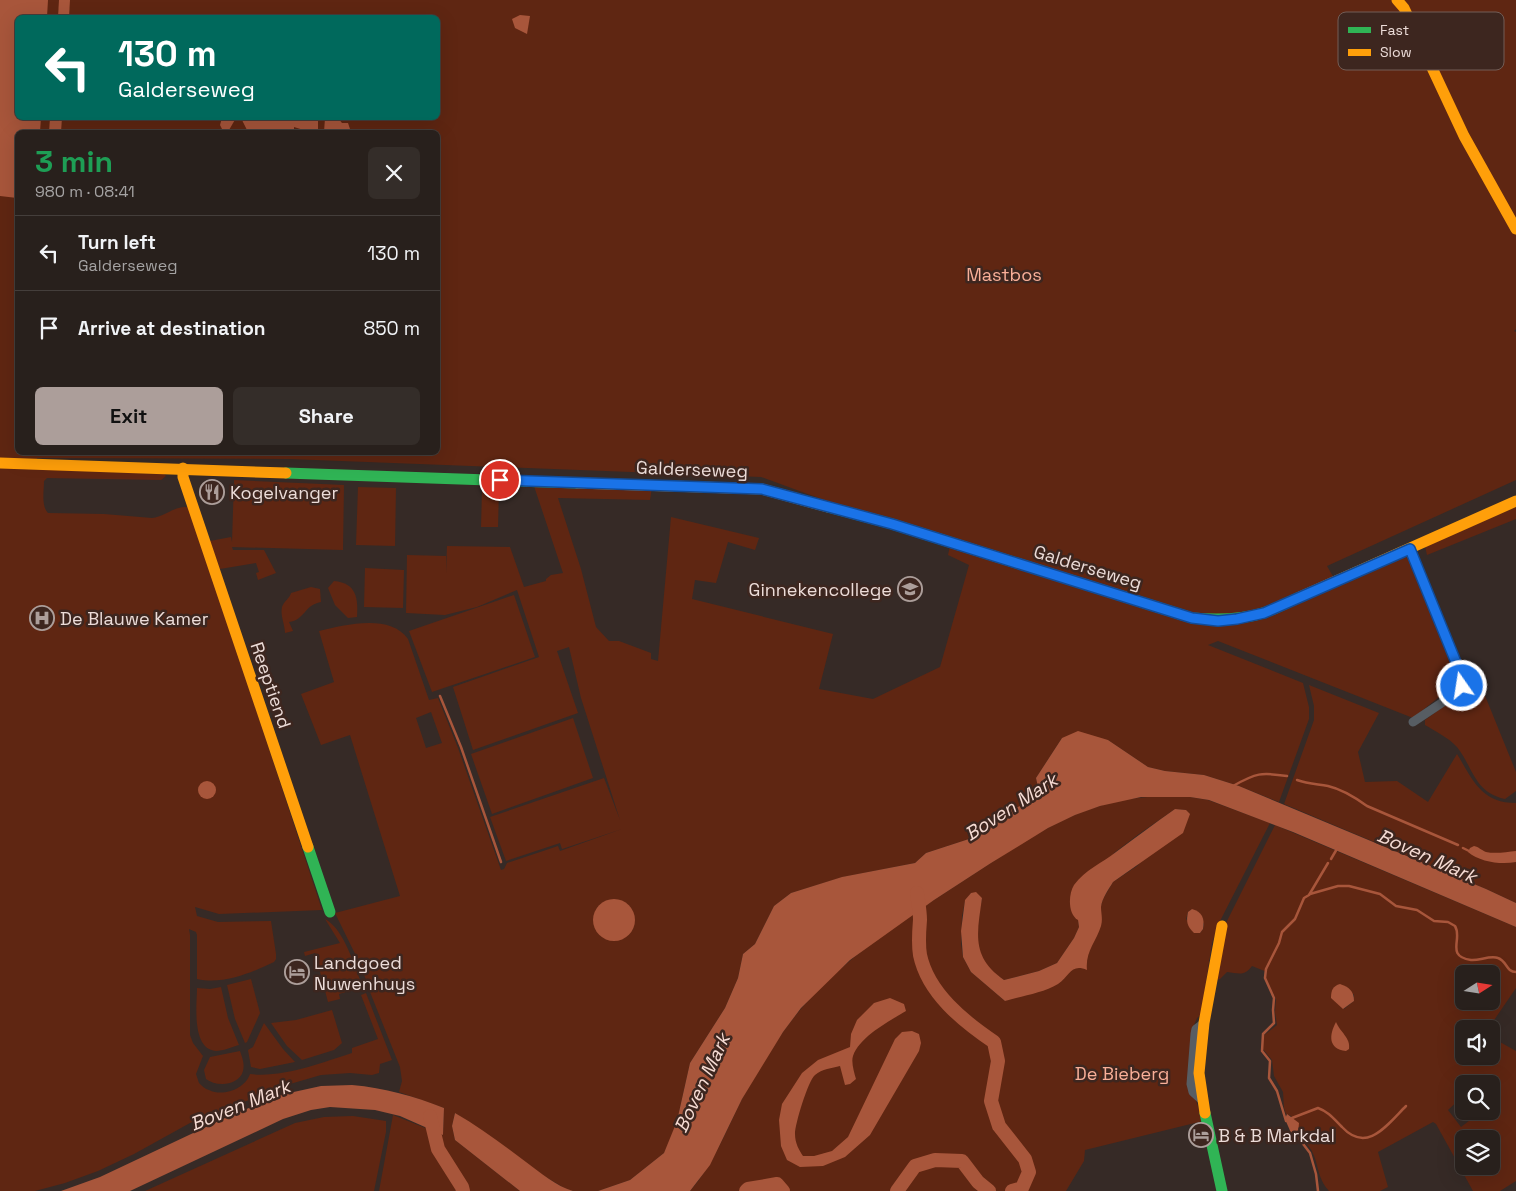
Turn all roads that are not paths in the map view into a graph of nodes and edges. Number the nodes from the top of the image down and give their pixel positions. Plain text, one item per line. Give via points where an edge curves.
1 (1397, 0) edge
2 (1406, 12) edge
3 (1433, 70) edge
4 (1516, 229) edge
5 (0, 463) edge
6 (183, 468) junction
7 (1516, 501) edge
8 (1410, 549) junction
9 (1413, 722) dead end
10 (330, 912) dead end
11 (1222, 926) dead end
12 (1222, 1191) edge

1 - 2 street
3 - 4 street via 1464,136
5 - 6 street, Galderseweg
6 - 8 street, Galderseweg via 762,489 899,526 1192,618 1218,621 1264,613
6 - 10 street, Reeptiend
7 - 8 street, Galderseweg
8 - 9 street via 1462,677 1458,692
11 - 12 street via 1204,1023 1199,1073

